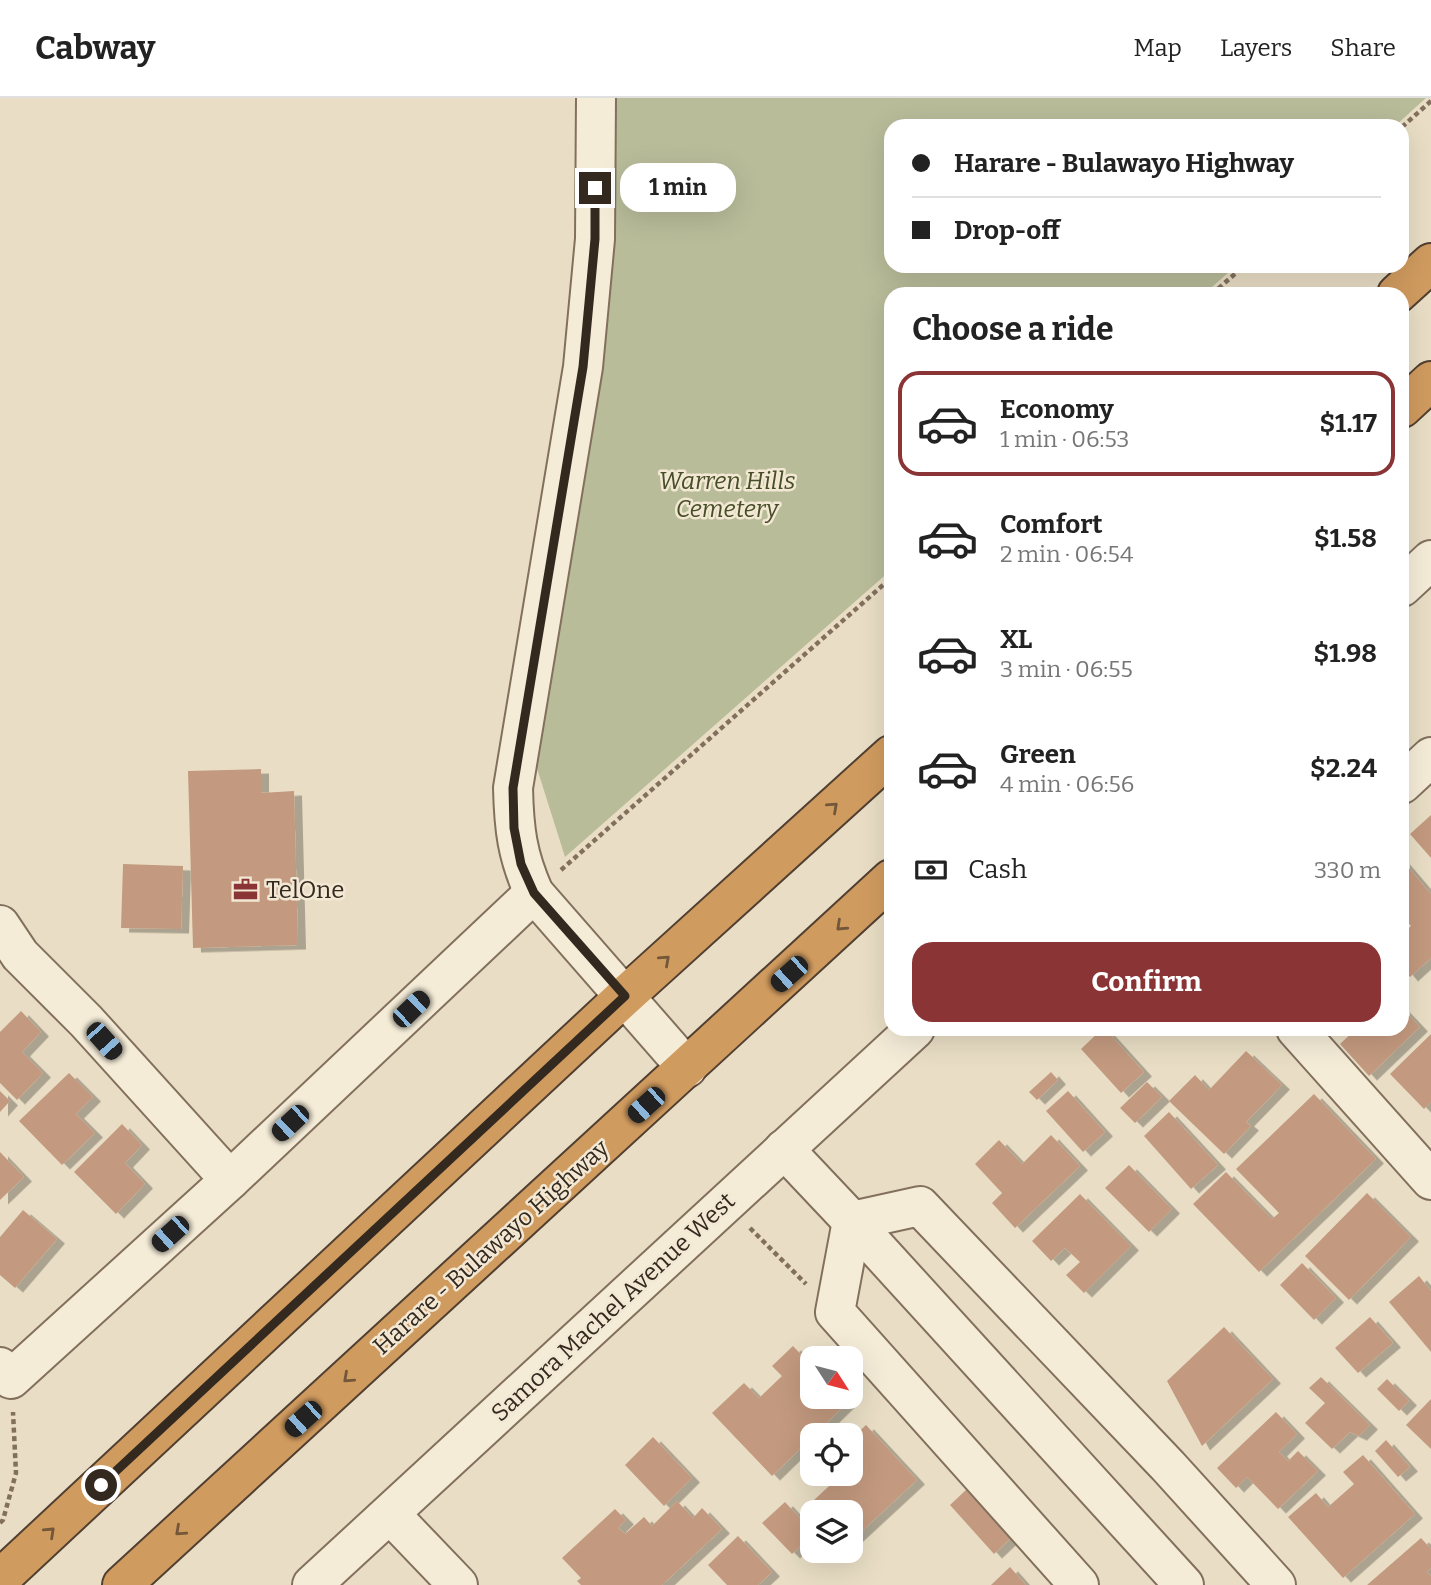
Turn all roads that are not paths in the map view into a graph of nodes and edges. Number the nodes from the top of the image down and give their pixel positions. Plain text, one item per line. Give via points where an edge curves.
1 (596, 98) edge
2 (1431, 263) edge
3 (1405, 287) edge
4 (1431, 381) edge
5 (1409, 401) edge
6 (1431, 560) edge
7 (1409, 580) edge
8 (1431, 757) edge
9 (884, 761) edge
10 (1409, 777) edge
11 (884, 885) edge
12 (534, 893) junction
13 (0, 925) edge
14 (625, 996) junction
15 (907, 1036) edge
16 (1302, 1036) edge
17 (687, 1068) junction
18 (784, 1149) junction
19 (230, 1180) junction
20 (1431, 1180) edge
21 (852, 1220) junction
22 (5, 1373) edge
23 (390, 1514) junction
24 (0, 1579) edge
25 (122, 1585) edge
26 (312, 1585) edge
27 (457, 1585) edge
28 (1079, 1585) edge
29 (1184, 1585) edge
30 (1276, 1585) edge

1 - 12 street via 595,239 583,367 513,788 521,864
2 - 3 highway
4 - 5 highway
6 - 7 street
8 - 10 street
14 -> 9 highway
11 -> 17 highway, Harare - Bulawayo Highway
12 - 14 street
12 - 19 street
13 - 19 street via 20,955
14 - 17 street
24 -> 14 highway
15 - 18 street, Samora Machel Avenue West
16 - 20 street
17 -> 25 highway, Harare - Bulawayo Highway
18 - 21 street
18 - 23 street, Samora Machel Avenue West
19 - 22 street
21 - 28 street via 835,1312
21 - 29 street
21 - 30 street via 920,1206
23 - 26 street, Samora Machel Avenue West
23 - 27 street

